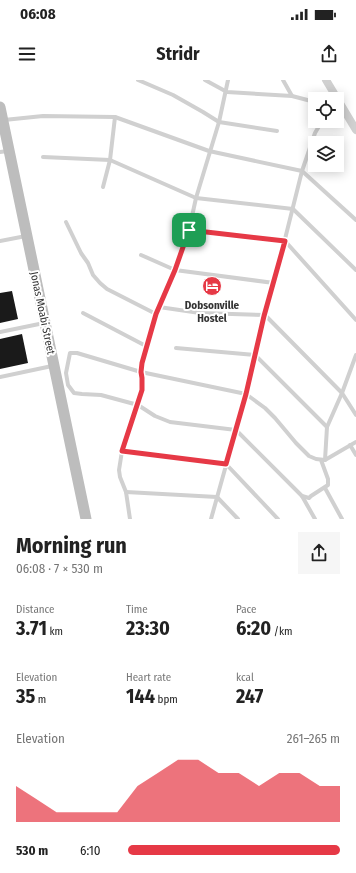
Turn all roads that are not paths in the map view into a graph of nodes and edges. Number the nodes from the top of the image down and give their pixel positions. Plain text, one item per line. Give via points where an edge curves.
1 (138, 80) edge
2 (205, 80) edge
3 (228, 80) edge
4 (283, 80) edge
5 (326, 80) edge
6 (227, 92) junction
7 (332, 92) edge
8 (292, 96) junction
9 (308, 100) edge
10 (0, 107) edge
11 (344, 111) edge
12 (356, 112) edge
13 (344, 114) edge
14 (115, 117) junction
15 (3, 120) junction
16 (219, 122) junction
17 (318, 128) edge
18 (356, 130) edge
19 (277, 131) dead end
20 (4, 151) edge
21 (209, 151) junction
22 (44, 157) dead end
23 (110, 160) junction
24 (302, 171) junction
25 (103, 187) dead end
26 (196, 198) junction
27 (294, 209) junction
28 (356, 220) edge
29 (66, 222) dead end
30 (189, 230) junction
31 (26, 236) junction
32 (0, 241) edge
33 (285, 241) junction
34 (141, 255) dead end
35 (175, 270) junction
36 (356, 270) edge
37 (274, 283) junction
38 (159, 307) junction
39 (83, 313) dead end
40 (156, 314) junction
41 (264, 316) junction
42 (356, 320) edge
43 (45, 322) junction
44 (0, 332) edge
45 (146, 346) junction
46 (176, 348) dead end
47 (255, 354) junction
48 (356, 355) edge
49 (54, 366) junction
50 (141, 372) junction
51 (0, 377) edge
52 (342, 393) junction
53 (246, 394) junction
54 (138, 405) junction
55 (356, 415) edge
56 (327, 427) junction
57 (236, 430) junction
58 (356, 442) edge
59 (350, 445) junction
60 (122, 451) junction
61 (356, 455) edge
62 (323, 460) junction
63 (226, 464) junction
64 (325, 488) junction
65 (126, 492) junction
66 (302, 496) junction
67 (217, 497) junction
68 (86, 519) edge
69 (130, 519) edge
70 (211, 519) edge
71 (238, 519) edge
72 (278, 519) edge
73 (315, 519) edge
74 (342, 519) edge

1 - 16 lane via 173,95
2 - 6 lane
3 - 6 lane
4 - 8 lane
5 - 7 street
6 - 8 lane
6 - 16 lane
8 - 9 lane
10 - 15 street, Jonas Moabi Street
11 - 12 street
13 - 18 street
14 - 15 lane via 44,116
14 - 21 lane
14 - 23 lane
15 - 20 street, Jonas Moabi Street
16 - 19 lane
16 - 21 lane
17 - 24 lane
20 - 31 street, Jonas Moabi Street
21 - 24 lane
21 - 26 lane
22 - 23 lane
23 - 25 lane
23 - 26 lane
24 - 27 lane
24 - 28 lane
26 - 27 lane
26 - 30 lane
27 - 33 lane
27 - 36 lane
29 - 40 lane via 93,275 100,283
30 - 33 lane
30 - 35 lane
31 - 32 lane
31 - 43 street, Jonas Moabi Street
33 - 37 lane
33 - 42 lane
34 - 35 lane
35 - 37 lane
35 - 38 lane
37 - 41 lane
38 - 40 lane
38 - 41 lane via 200,313
39 - 45 lane
40 - 45 lane
41 - 47 lane
41 - 52 lane
43 - 44 lane
43 - 49 street, Jonas Moabi Street
45 - 50 lane
46 - 47 lane
47 - 53 lane
47 - 56 lane
48 - 52 lane
49 - 51 lane
49 - 68 street, Jonas Moabi Street
50 - 53 lane
50 - 54 lane
50 - 54 lane via 74,352 70,354 66,373 68,385 74,392
52 - 55 lane
52 - 56 lane
53 - 57 lane
53 - 62 lane via 265,408 309,456
54 - 57 lane via 170,422
54 - 60 lane
56 - 62 lane
57 - 63 lane
57 - 66 lane
58 - 59 lane
59 - 61 lane
59 - 62 lane
60 - 63 lane
60 - 65 lane via 119,470
62 - 64 lane via 329,482
63 - 67 lane
63 - 72 lane
64 - 66 lane via 309,498
64 - 74 lane
65 - 67 lane
65 - 69 lane
66 - 73 lane
67 - 70 lane
67 - 71 lane

